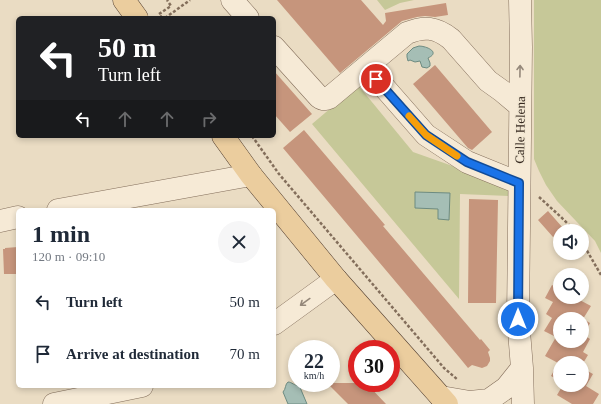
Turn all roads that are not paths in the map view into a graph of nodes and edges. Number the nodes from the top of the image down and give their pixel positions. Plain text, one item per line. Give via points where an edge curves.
1 (124, 0) edge
2 (232, 0) edge
3 (520, 0) edge
4 (136, 16) edge
5 (246, 16) edge
6 (276, 49) edge
7 (376, 79) dead end
8 (520, 116) junction
9 (224, 138) edge
10 (252, 175) junction
11 (519, 183) junction
12 (69, 208) edge
13 (16, 217) edge
14 (0, 220) edge
15 (336, 279) junction
16 (276, 323) edge
17 (522, 368) junction
18 (132, 388) edge
19 (502, 396) edge
20 (444, 400) edge
21 (54, 404) edge
22 (523, 404) edge

1 - 4 main road
2 - 5 street
8 -> 3 street, Calle Helena
6 - 8 street via 319,97 326,100 407,33 426,28 435,30 451,39 488,81 493,95
7 - 11 street via 426,135 467,162
8 - 11 street, Calle Helena
9 - 10 main road
10 - 12 street
10 - 15 main road
11 - 17 street, Calle Helena via 518,319
13 - 14 street
15 -> 16 street
15 - 20 main road
17 - 19 street
17 - 22 street, Calle Helena
18 - 21 street
19 - 20 street via 470,402

